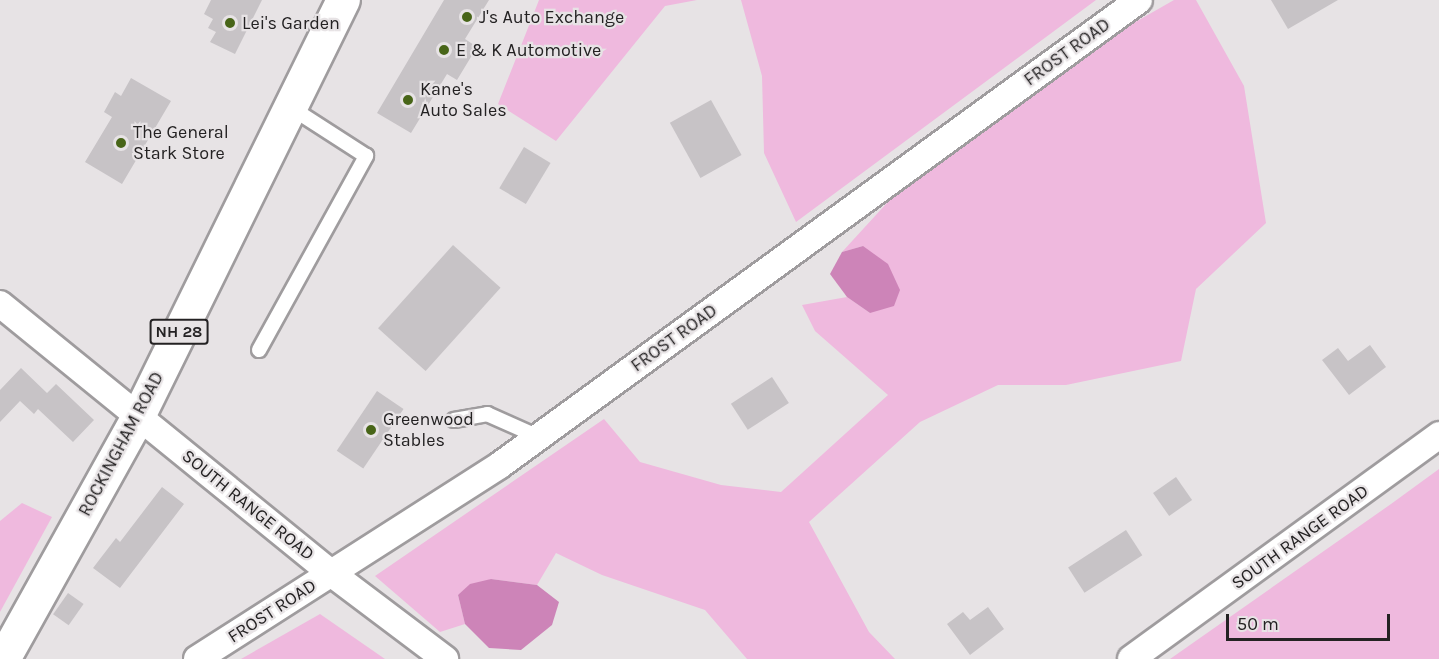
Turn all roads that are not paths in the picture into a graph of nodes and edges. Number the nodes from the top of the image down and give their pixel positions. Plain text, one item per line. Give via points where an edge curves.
1 (343, 0) edge
2 (1139, 0) edge
3 (290, 107) junction
4 (0, 304) edge
5 (259, 350) dead end
6 (138, 416) junction
7 (454, 420) dead end
8 (1439, 435) edge
9 (539, 437) junction
10 (331, 573) junction
11 (3, 659) edge
12 (197, 659) edge
13 (445, 659) edge
14 (1131, 659) edge

1 - 3 main road, ROCKINGHAM ROAD / NH 28
2 - 9 street, FROST ROAD
3 - 5 lane via 366,156
3 - 6 main road, ROCKINGHAM ROAD / NH 28
4 - 6 street, SOUTH RANGE ROAD
6 - 10 street, SOUTH RANGE ROAD
6 - 11 main road, ROCKINGHAM ROAD / NH 28
7 - 9 lane via 487,414
8 - 14 street, SOUTH RANGE ROAD
9 - 10 street, FROST ROAD
10 - 12 street, FROST ROAD
10 - 13 street, SOUTH RANGE ROAD

